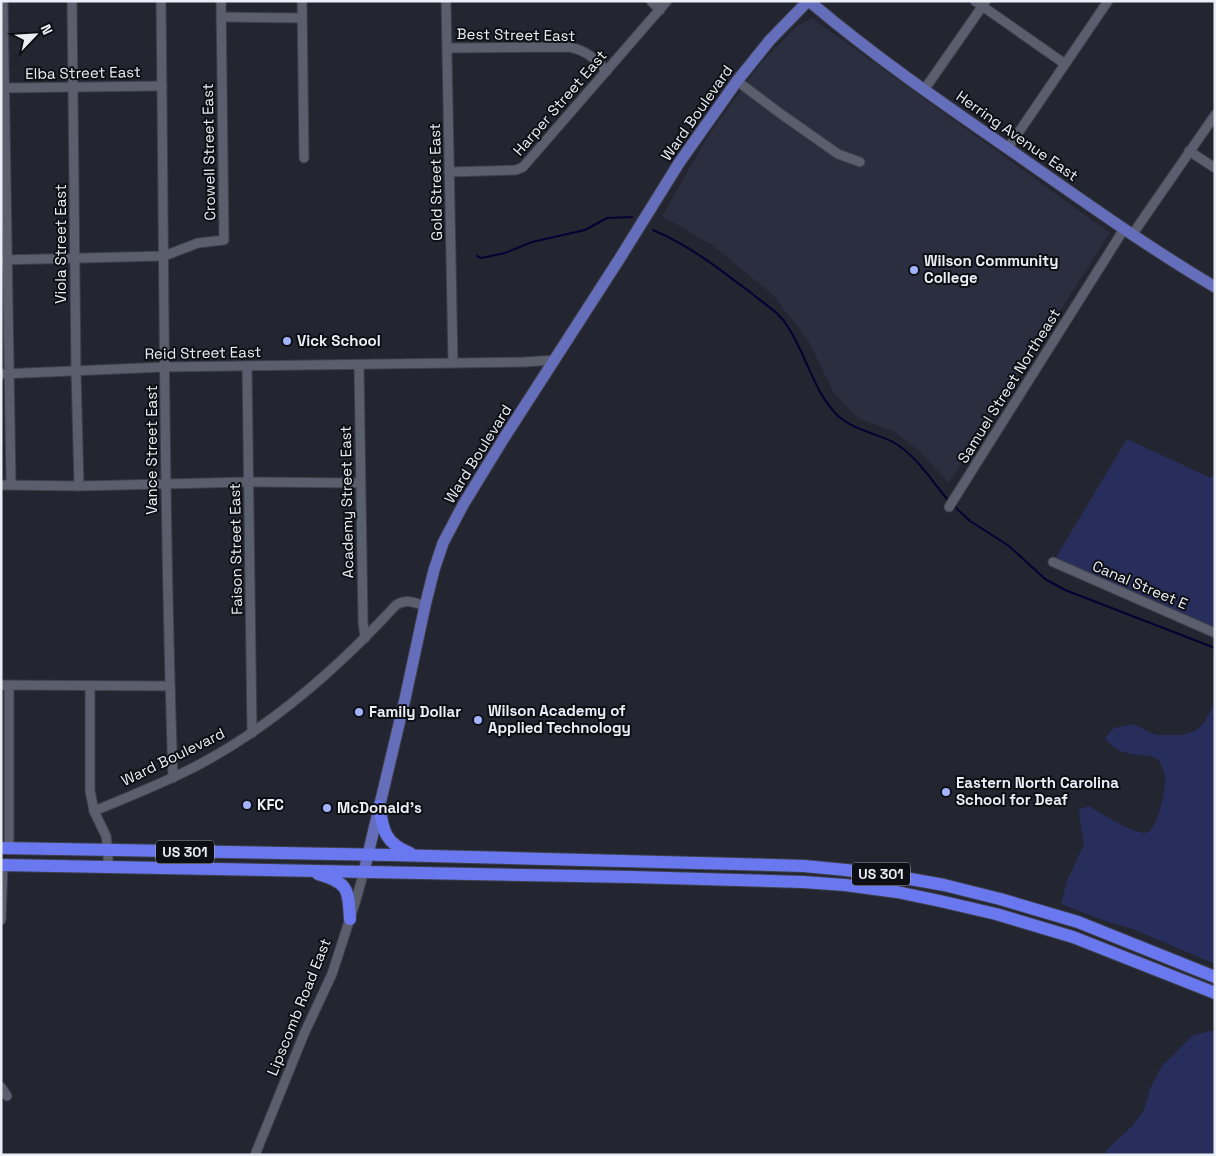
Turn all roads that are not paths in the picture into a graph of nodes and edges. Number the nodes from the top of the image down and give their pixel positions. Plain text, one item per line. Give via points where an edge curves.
1 (3, 1) edge
2 (72, 1) edge
3 (161, 1) edge
4 (221, 1) edge
5 (302, 1) edge
6 (446, 1) edge
7 (651, 1) edge
8 (667, 1) edge
9 (808, 1) edge
10 (1108, 1) edge
11 (981, 3) edge
12 (660, 10) junction
13 (221, 17) junction
14 (302, 18) junction
15 (447, 48) junction
16 (1065, 64) junction
17 (607, 71) junction
18 (737, 80) junction
19 (162, 86) junction
20 (4, 88) junction
21 (73, 88) junction
22 (924, 90) junction
23 (1215, 115) edge
24 (1008, 148) junction
25 (1190, 151) junction
26 (304, 158) dead end
27 (860, 162) dead end
28 (1215, 168) edge
29 (449, 172) junction
30 (1128, 232) junction
31 (164, 256) junction
32 (74, 258) junction
33 (5, 260) edge
34 (1215, 287) edge
35 (555, 360) junction
36 (453, 363) junction
37 (359, 365) junction
38 (247, 366) junction
39 (165, 367) junction
40 (76, 371) junction
41 (5, 374) edge
42 (248, 482) junction
43 (360, 483) junction
44 (166, 484) junction
45 (1, 485) edge
46 (11, 485) junction
47 (79, 486) junction
48 (949, 507) dead end
49 (1053, 562) dead end
50 (425, 606) junction
51 (1215, 633) edge
52 (365, 638) junction
53 (5, 685) edge
54 (90, 686) junction
55 (170, 686) junction
56 (252, 733) junction
57 (173, 778) junction
58 (379, 806) junction
59 (94, 811) junction
60 (5, 849) edge
61 (108, 851) junction
62 (368, 855) junction
63 (420, 856) junction
64 (2, 865) edge
65 (108, 866) junction
66 (303, 870) junction
67 (364, 871) junction
68 (350, 919) junction
69 (1, 920) edge
70 (1215, 976) edge
71 (1215, 993) edge
72 (1, 1087) edge
73 (7, 1096) dead end
74 (255, 1155) edge

1 - 20 street
2 - 21 street, Viola Street East
3 - 19 street, Vance Street East
4 - 13 street, Crowell Street East
5 - 14 street
6 - 15 street, Gold Street East
7 - 12 street
8 - 12 street, Harper Street East
9 - 18 main road, Ward Boulevard
9 - 22 main road, Herring Avenue East
10 - 16 street
11 - 16 street
11 - 22 street
12 - 17 street, Harper Street East
13 - 14 street
13 - 31 street, Crowell Street East via 224,240 198,244
14 - 26 street
15 - 17 street, Best Street East via 569,47 589,53
15 - 29 street, Gold Street East
16 - 24 street
17 - 29 street, Harper Street East via 523,167 516,170
18 - 27 street via 838,154
18 - 35 main road, Ward Boulevard via 679,163
19 - 21 street, Elba Street East
19 - 31 street, Vance Street East
20 - 21 street, Elba Street East
20 - 33 street
21 - 32 street, Viola Street East
22 - 24 main road, Herring Avenue East
23 - 25 street, Samuel Street Northeast
24 - 30 main road, Herring Avenue East
25 - 28 street
25 - 30 street, Samuel Street Northeast
29 - 36 street, Gold Street East
30 - 34 main road, Herring Avenue East
30 - 48 street, Samuel Street Northeast
31 - 32 street
31 - 39 street, Vance Street East
32 - 33 street
32 - 40 street, Viola Street East
33 - 41 street
35 - 36 street, Reid Street East
35 - 50 main road, Ward Boulevard via 504,438 443,542
36 - 37 street, Reid Street East
37 - 38 street, Reid Street East
37 - 43 street, Academy Street East
38 - 39 street, Reid Street East
38 - 42 street, Faison Street East
39 - 40 street, Reid Street East
39 - 44 street, Vance Street East
40 - 41 street, Reid Street East
40 - 47 street, Viola Street East
41 - 46 street
42 - 43 street
42 - 44 street
42 - 56 street, Faison Street East
43 - 52 street, Academy Street East
44 - 47 street
44 - 55 street, Vance Street East
45 - 46 street
46 - 47 street
49 - 51 street, Canal Street E
50 - 52 street, Ward Boulevard via 402,601
50 - 58 main road, Lipscomb Road East
52 - 56 street, Ward Boulevard via 298,699
53 - 54 street
53 - 60 street
54 - 55 street
54 - 59 street via 90,791
55 - 57 street, Vance Street East
56 - 57 street, Ward Boulevard
57 - 59 street, Ward Boulevard
58 - 62 main road, Lipscomb Road East
58 - 63 highway via 383,828 390,842
59 - 61 street via 106,836
60 - 61 highway, US 301
61 - 62 highway, US 301
61 - 65 street
62 - 63 highway, US 301
62 - 67 main road, Lipscomb Road East
63 - 70 highway, US 301 via 804,866 900,877 1000,899 1078,922
64 - 65 highway, US 301
64 - 69 street
65 - 66 highway, US 301
66 - 67 highway, US 301
66 - 68 highway via 332,878 341,884 348,897
67 - 68 street, Lipscomb Road East
67 - 71 highway, US 301 via 803,882 897,892 996,914 1073,937
68 - 74 street, Lipscomb Road East via 332,974
72 - 73 street

